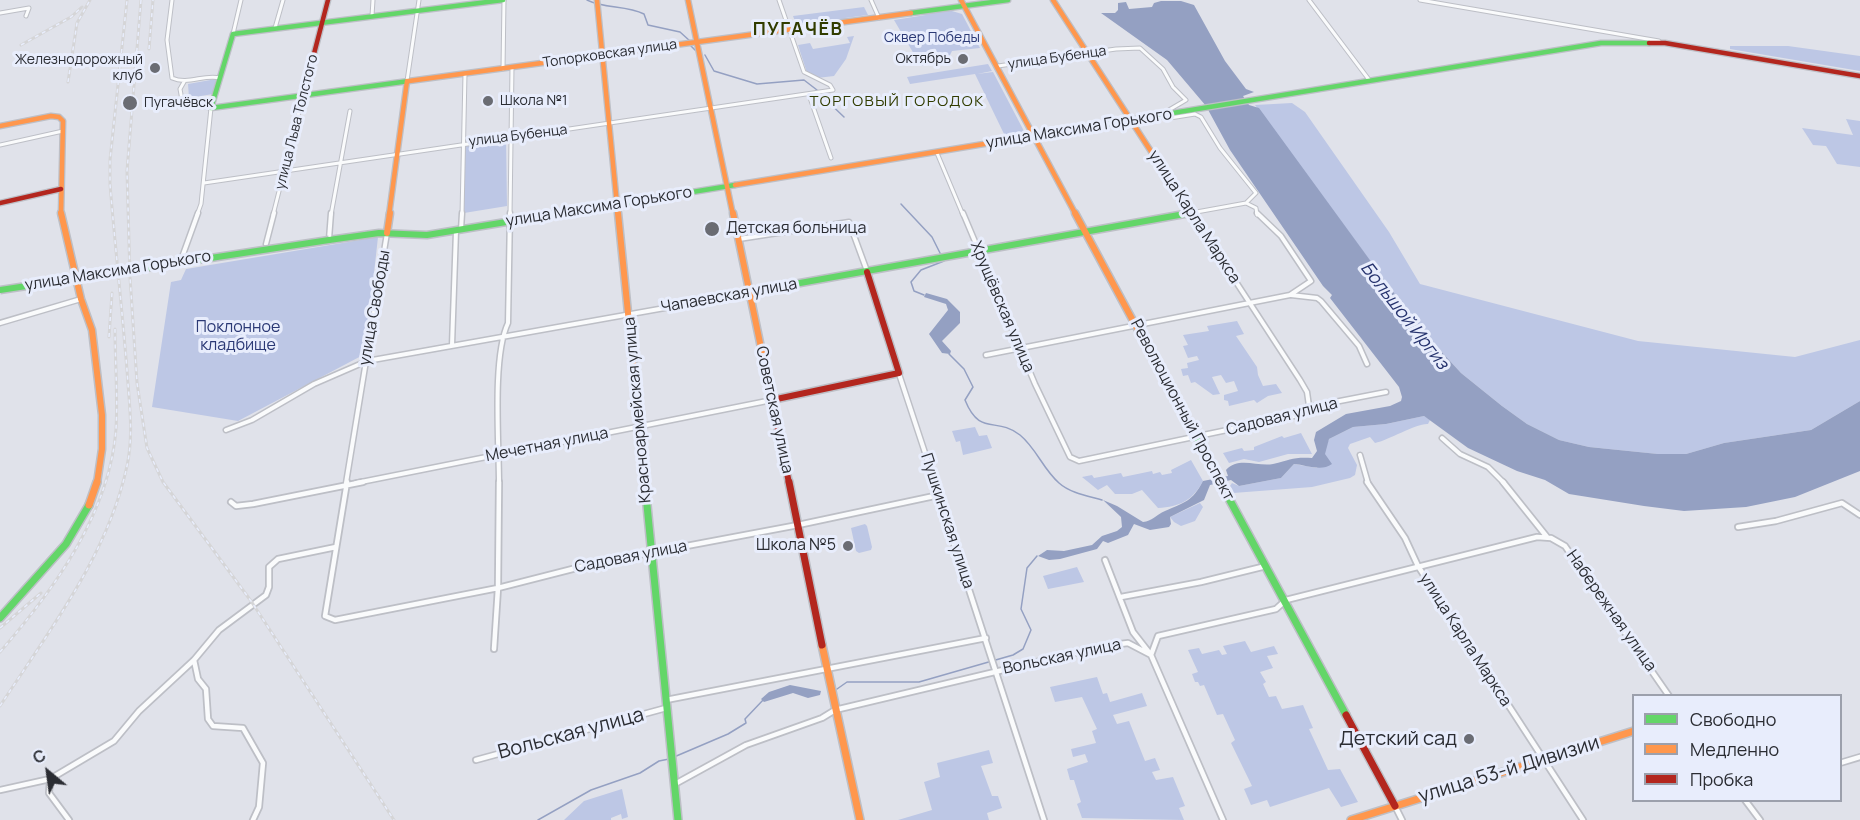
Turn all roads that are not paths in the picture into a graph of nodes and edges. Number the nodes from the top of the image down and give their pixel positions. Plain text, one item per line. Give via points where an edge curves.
1 (172, 0) edge
2 (241, 0) edge
3 (283, 0) edge
4 (328, 0) edge
5 (373, 0) edge
6 (419, 0) edge
7 (503, 0) edge
8 (597, 0) edge
9 (688, 0) edge
10 (779, 0) edge
11 (871, 0) edge
12 (1008, 0) edge
13 (1053, 0) edge
14 (1309, 0) edge
15 (1420, 0) edge
16 (963, 3) edge
17 (417, 11) junction
18 (0, 13) edge
19 (26, 15) dead end
20 (372, 16) junction
21 (879, 18) junction
22 (322, 22) junction
23 (274, 28) junction
24 (789, 29) junction
25 (233, 34) junction
26 (698, 42) junction
27 (1665, 43) junction
28 (1087, 54) junction
29 (604, 55) junction
30 (998, 66) junction
31 (223, 67) junction
32 (512, 68) junction
33 (503, 69) junction
34 (465, 74) junction
35 (204, 76) junction
36 (1860, 76) edge
37 (220, 78) junction
38 (407, 81) junction
39 (1370, 81) junction
40 (184, 82) junction
41 (809, 95) junction
42 (303, 96) junction
43 (211, 108) junction
44 (711, 109) junction
45 (350, 111) dead end
46 (1157, 117) junction
47 (1131, 121) junction
48 (610, 123) junction
49 (0, 126) edge
50 (64, 131) junction
51 (1035, 136) junction
52 (511, 137) junction
53 (463, 143) junction
54 (0, 145) edge
55 (937, 153) junction
56 (398, 154) junction
57 (831, 158) dead end
58 (341, 163) junction
59 (284, 172) junction
60 (204, 183) junction
61 (728, 186) junction
62 (61, 189) junction
63 (0, 203) edge
64 (1246, 203) junction
65 (617, 204) junction
66 (1191, 213) junction
67 (508, 222) junction
68 (459, 231) junction
69 (1087, 232) junction
70 (387, 233) junction
71 (739, 239) junction
72 (329, 240) junction
73 (266, 244) dead end
74 (978, 251) junction
75 (181, 260) dead end
76 (867, 272) junction
77 (0, 290) edge
78 (750, 292) junction
79 (1290, 295) junction
80 (81, 299) junction
81 (1248, 303) junction
82 (629, 314) junction
83 (0, 323) edge
84 (1137, 325) junction
85 (502, 336) junction
86 (452, 345) junction
87 (1020, 349) junction
88 (986, 355) dead end
89 (367, 361) junction
90 (1367, 364) dead end
91 (899, 373) junction
92 (1386, 392) dead end
93 (772, 400) junction
94 (1309, 406) junction
95 (639, 427) junction
96 (226, 430) dead end
97 (1198, 438) junction
98 (1442, 438) dead end
99 (498, 455) junction
100 (1360, 455) dead end
101 (1073, 459) joint
102 (345, 484) junction
103 (939, 495) junction
104 (231, 502) dead end
105 (1860, 515) edge
106 (798, 525) junction
107 (1738, 527) dead end
108 (1548, 538) junction
109 (336, 546) junction
110 (652, 552) junction
111 (1105, 560) dead end
112 (1267, 566) junction
113 (1418, 566) junction
114 (498, 588) junction
115 (1121, 597) junction
116 (1286, 600) junction
117 (325, 616) joint
118 (0, 618) edge
119 (986, 638) junction
120 (494, 649) dead end
121 (1151, 655) junction
122 (194, 660) junction
123 (827, 669) junction
124 (997, 671) junction
125 (1668, 694) edge
126 (666, 700) junction
127 (667, 708) junction
128 (835, 710) junction
129 (1632, 732) edge
130 (1860, 757) edge
131 (476, 759) dead end
132 (1543, 759) junction
133 (1842, 762) edge
134 (50, 779) junction
135 (674, 781) junction
136 (0, 790) edge
137 (1746, 802) edge
138 (1395, 806) junction
139 (69, 820) edge
140 (253, 820) edge
141 (678, 820) edge
142 (860, 820) edge
143 (1044, 820) edge
144 (1222, 820) edge
145 (1351, 820) edge
146 (1402, 820) edge
147 (1583, 820) edge
148 (1760, 820) edge

1 - 40 street via 167,40 172,78
2 - 25 street
3 - 23 street
4 - 22 street, улица Льва Толстого
5 - 20 street
6 - 17 street, улица Свободы
7 - 17 street
7 - 33 street
8 - 29 street, Красноармейская улица
9 - 26 street, Советская улица
10 - 24 street
11 - 21 street
12 - 16 street, Топорковская улица
13 - 28 street, улица Карла Маркса
14 - 39 street
15 - 27 street
16 - 21 street, Топорковская улица
16 - 30 street, Революционный Проспект
17 - 20 street
17 - 38 street, улица Свободы
18 - 19 street via 28,8
20 - 22 street
21 - 24 street, Топорковская улица
22 - 23 street
22 - 42 street, улица Льва Толстого
23 - 25 street
24 - 26 street, Топорковская улица
24 - 41 street, улица Бубенца via 804,72 833,88
25 - 31 street
26 - 29 street, Топорковская улица
26 - 44 street, Советская улица
27 - 36 street, улица Максима Горького
27 - 39 street, улица Максима Горького via 1601,43
28 - 30 street, улица Бубенца
28 - 46 street, улица Бубенца via 1140,48 1163,69 1185,98 1184,103
28 - 47 street, улица Карла Маркса
29 - 32 street, Топорковская улица
29 - 48 street, Красноармейская улица
30 - 51 street, Революционный Проспект
31 - 35 street
31 - 37 street
32 - 33 street, Топорковская улица
32 - 52 street
33 - 34 street, Топорковская улица
34 - 38 street, Топорковская улица
34 - 53 street
35 - 37 street
35 - 40 street
37 - 43 street
38 - 42 street, Топорковская улица
38 - 56 street, улица Свободы
39 - 46 street, улица Максима Горького
40 - 43 street via 180,90 185,104
41 - 44 street, улица Бубенца
41 - 57 street
42 - 43 street, Топорковская улица
42 - 59 street, улица Льва Толстого
43 - 60 street
44 - 48 street, улица Бубенца
44 - 61 street, Советская улица
45 - 58 street
46 - 47 street, улица Максима Горького
46 - 64 street via 1201,117 1256,193
47 - 51 street, улица Максима Горького
47 - 66 street, улица Карла Маркса
48 - 52 street, улица Бубенца
48 - 65 street, Красноармейская улица
49 - 50 street via 59,117
50 - 54 street
50 - 62 street
51 - 55 street, улица Максима Горького
51 - 69 street, Революционный Проспект
52 - 53 street, улица Бубенца
52 - 67 street
53 - 56 street, улица Бубенца
53 - 68 street
55 - 61 street, улица Максима Горького
55 - 74 street, Хрущёвская улица
56 - 58 street, улица Бубенца
56 - 70 street, улица Свободы
58 - 59 street, улица Бубенца
58 - 72 street
59 - 60 street, улица Бубенца
59 - 73 street, улица Льва Толстого
60 - 75 street via 201,204
61 - 65 street, улица Максима Горького
61 - 71 street, Советская улица
62 - 63 street
62 - 80 street via 61,214
64 - 66 street, Чапаевская улица
64 - 79 street via 1253,205 1257,215 1281,236 1311,281
65 - 67 street, улица Максима Горького
65 - 82 street, Красноармейская улица
66 - 69 street, Чапаевская улица
66 - 81 street, улица Карла Маркса
67 - 68 street, улица Максима Горького
67 - 85 street via 508,323
68 - 70 street, улица Максима Горького via 427,235
68 - 86 street
69 - 74 street, Чапаевская улица
69 - 84 street, Революционный Проспект
70 - 72 street, улица Максима Горького
70 - 89 street, улица Свободы
71 - 76 street, Пушкинская улица via 849,222
71 - 78 street, Советская улица
72 - 77 street, улица Максима Горького, bridge
74 - 76 street, Чапаевская улица
74 - 87 street, Хрущёвская улица
76 - 78 street, Чапаевская улица
76 - 91 street, Пушкинская улица
78 - 82 street, Чапаевская улица
78 - 93 street, Советская улица
79 - 81 street
79 - 90 street via 1322,301 1359,346
80 - 83 street
80 - 118 street via 94,337 102,416 96,483 90,504 66,544
81 - 84 street
81 - 94 street, улица Карла Маркса via 1300,380
82 - 85 street, Чапаевская улица
82 - 95 street, Красноармейская улица
84 - 87 street
84 - 97 street, Революционный Проспект
85 - 86 street, Чапаевская улица
85 - 99 street
86 - 89 street, Чапаевская улица
87 - 88 street
87 - 101 street, Хрущёвская улица
89 - 96 street, Чапаевская улица
89 - 102 street, улица Свободы
91 - 93 street, Мечетная улица
91 - 103 street, Пушкинская улица
92 - 94 street, Садовая улица
93 - 95 street, Мечетная улица
93 - 106 street, Советская улица
94 - 97 street, Садовая улица via 1294,416
95 - 99 street, Мечетная улица
95 - 110 street, Красноармейская улица
97 - 101 street, Садовая улица via 1087,461
97 - 112 street, Революционный Проспект
98 - 108 street, Набережная улица via 1460,454 1497,474
99 - 102 street, Мечетная улица
99 - 114 street
100 - 113 street, улица Карла Маркса via 1367,480
102 - 104 street, Мечетная улица via 253,504 236,506
102 - 109 street, улица Свободы
103 - 106 street, Садовая улица
103 - 119 street, Пушкинская улица
105 - 107 street via 1842,502 1776,521
106 - 110 street, Садовая улица
106 - 123 street, Советская улица
108 - 113 street via 1537,537
108 - 125 street, Набережная улица via 1565,546
109 - 117 street, улица Свободы
109 - 122 street via 278,559 269,567 266,595 219,630
110 - 114 street, Садовая улица
110 - 126 street, Красноармейская улица
111 - 115 street
112 - 115 street
112 - 116 street, Революционный Проспект
113 - 116 street
113 - 132 street, улица Карла Маркса
114 - 117 street, Садовая улица via 335,620
114 - 120 street
115 - 121 street via 1133,632
116 - 121 street via 1276,609 1158,636
116 - 138 street, Революционный Проспект
119 - 123 street
119 - 124 street, Пушкинская улица
121 - 124 street, Вольская улица via 1128,643
121 - 144 street
122 - 134 street via 139,711 114,741
122 - 140 street via 198,679 206,689 208,719 213,726 243,728 263,763 260,807
123 - 126 street
123 - 128 street, Советская улица
124 - 128 street, Вольская улица
124 - 143 street, Пушкинская улица
126 - 127 street, Красноармейская улица
127 - 131 street, Вольская улица
127 - 135 street, Красноармейская улица
128 - 135 street, Вольская улица via 746,745
128 - 142 street, Советская улица
129 - 132 street, улица 53-й Дивизии
130 - 133 street
132 - 138 street, улица 53-й Дивизии
132 - 147 street, улица Карла Маркса
134 - 136 street
134 - 139 street via 50,793
135 - 141 street, Красноармейская улица
137 - 148 street
138 - 145 street, улица 53-й Дивизии
138 - 146 street, Революционный Проспект

